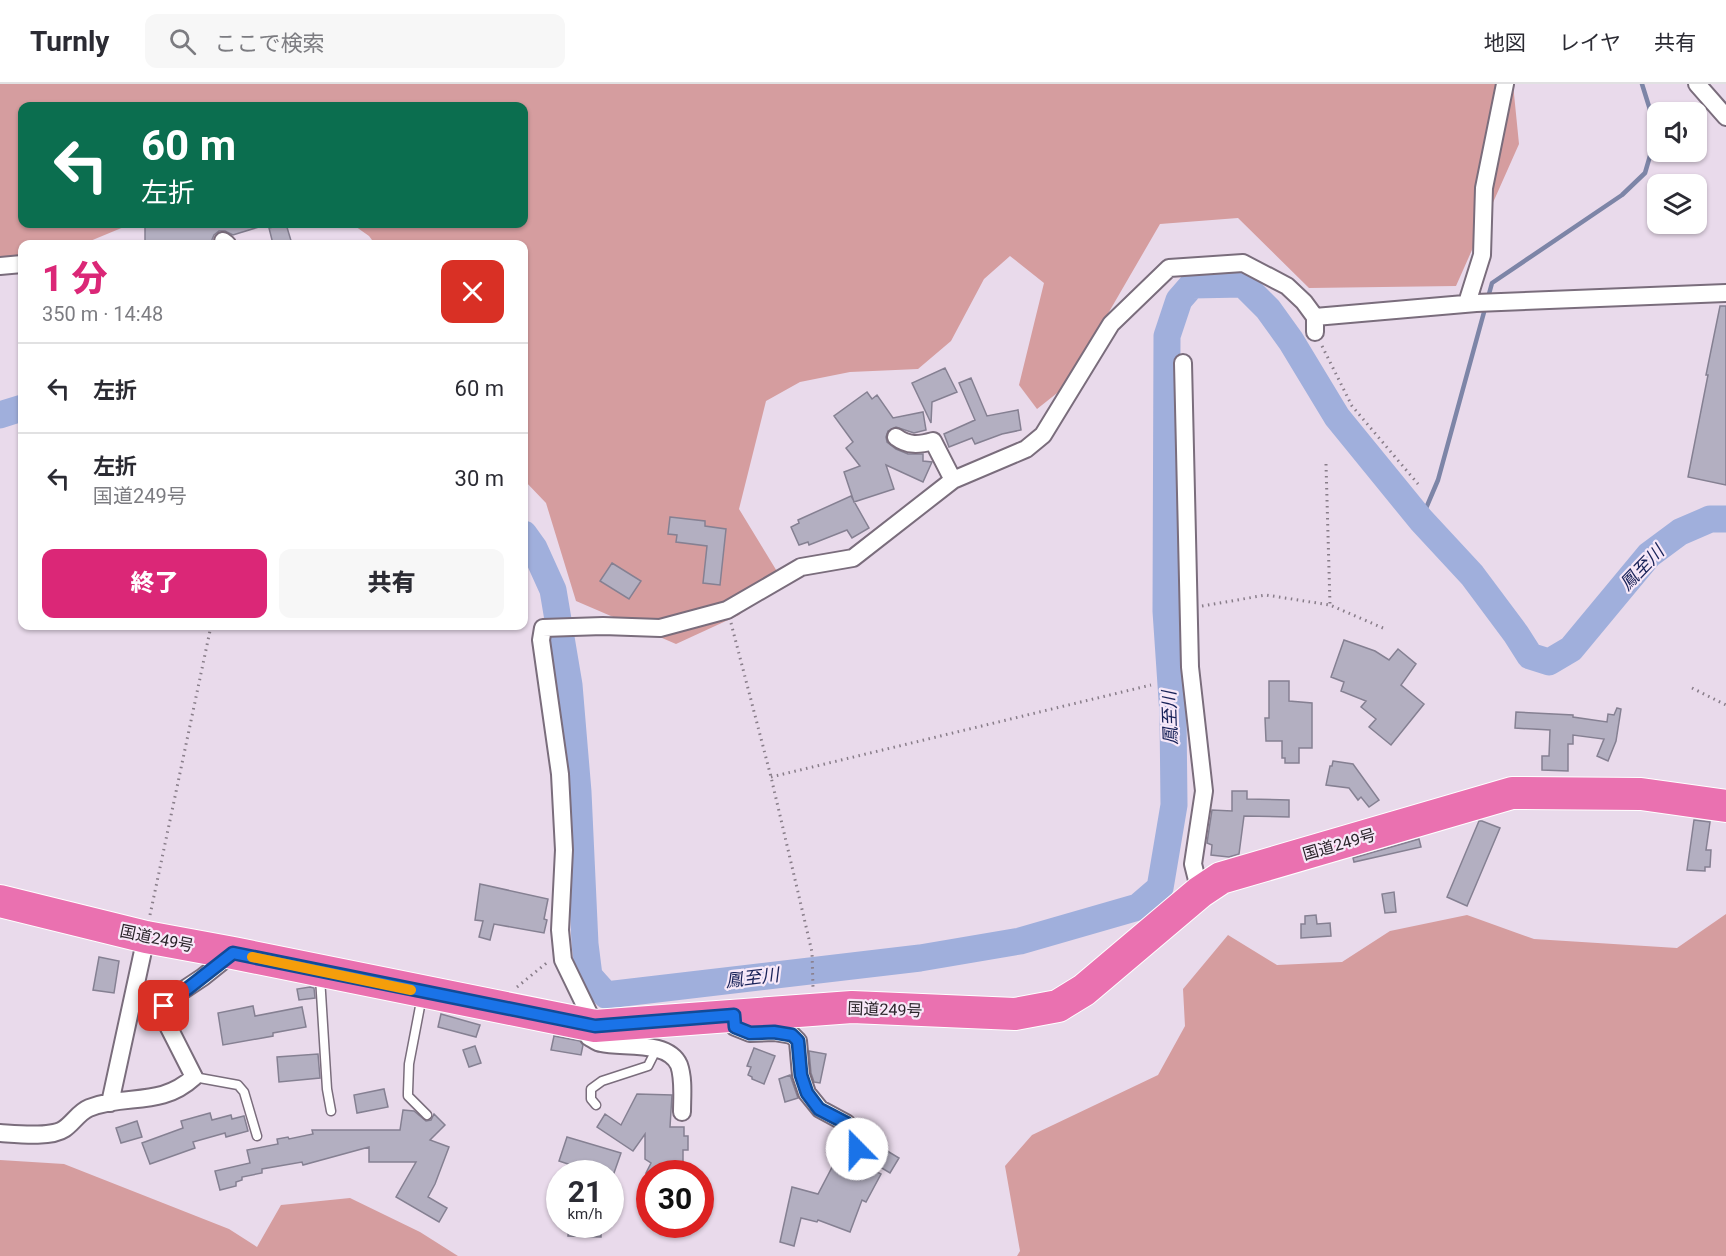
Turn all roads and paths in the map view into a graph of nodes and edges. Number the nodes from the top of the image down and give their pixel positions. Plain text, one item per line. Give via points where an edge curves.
1 (1505, 84) edge
2 (1697, 84) edge
3 (1726, 117) edge
4 (18, 264) edge
5 (0, 266) edge
6 (1726, 293) edge
7 (1471, 303) junction
8 (1315, 324) junction
9 (1183, 363) dead end
10 (896, 437) dead end
11 (1326, 464) dead end
12 (953, 480) junction
13 (1418, 484) dead end
14 (1330, 605) junction
15 (1188, 607) junction
16 (727, 610) junction
17 (1383, 628) dead end
18 (210, 630) edge
19 (1151, 685) dead end
20 (1692, 688) dead end
21 (1726, 705) edge
22 (771, 777) junction
23 (1726, 806) edge
24 (1200, 892) junction
25 (0, 901) edge
26 (146, 937) junction
27 (562, 951) junction
28 (233, 953) junction
29 (320, 971) junction
30 (423, 993) junction
31 (507, 1009) junction
32 (814, 1009) junction
33 (734, 1015) junction
34 (592, 1026) junction
35 (644, 1046) junction
36 (194, 1077) junction
37 (110, 1103) junction
38 (596, 1105) dead end
39 (331, 1111) dead end
40 (682, 1112) dead end
41 (427, 1115) dead end
42 (0, 1133) edge
43 (258, 1136) dead end
44 (857, 1149) dead end

1 - 7 street via 1484,188 1482,255
2 - 3 street
4 - 5 street
6 - 7 street
7 - 8 street
8 - 12 street via 1304,302 1287,286 1243,263 1169,268 1111,324 1043,435 1026,449
8 - 13 path via 1352,406
9 - 15 street
10 - 12 street via 913,445 933,441
11 - 14 path
12 - 16 street via 853,558 801,567
14 - 15 path via 1266,596
14 - 17 path
15 - 24 street via 1190,667 1204,791 1193,864
16 - 22 path
16 - 27 street via 660,628 543,628 541,640 560,774 564,850
18 - 26 path
19 - 22 path
20 - 21 path
22 - 32 path via 812,952
23 - 24 highway, 国道249号 via 1641,794 1512,793 1221,878
24 - 32 highway, 国道249号 via 1084,990 1058,1006 1015,1014
25 - 26 highway, 国道249号
26 - 28 highway, 国道249号
26 - 37 street
27 - 31 path via 515,988
27 - 34 street
28 - 29 highway, 国道249号
28 - 36 street via 164,1006 164,1016
29 - 30 highway, 国道249号
29 - 39 lane
30 - 31 highway, 国道249号
30 - 41 lane via 409,1064 408,1096
31 - 34 highway, 国道249号
32 - 33 highway, 国道249号
33 - 34 highway, 国道249号
33 - 44 street via 735,1027 750,1033 792,1035 798,1041 807,1093 819,1109 846,1123 858,1135
34 - 35 street via 589,1037 599,1043
35 - 38 lane via 654,1054 648,1066 602,1081 591,1089
35 - 40 street via 671,1055 678,1064
36 - 37 street via 182,1088 153,1099
36 - 43 lane via 238,1085 244,1092
37 - 42 street via 87,1108 62,1130 31,1136

